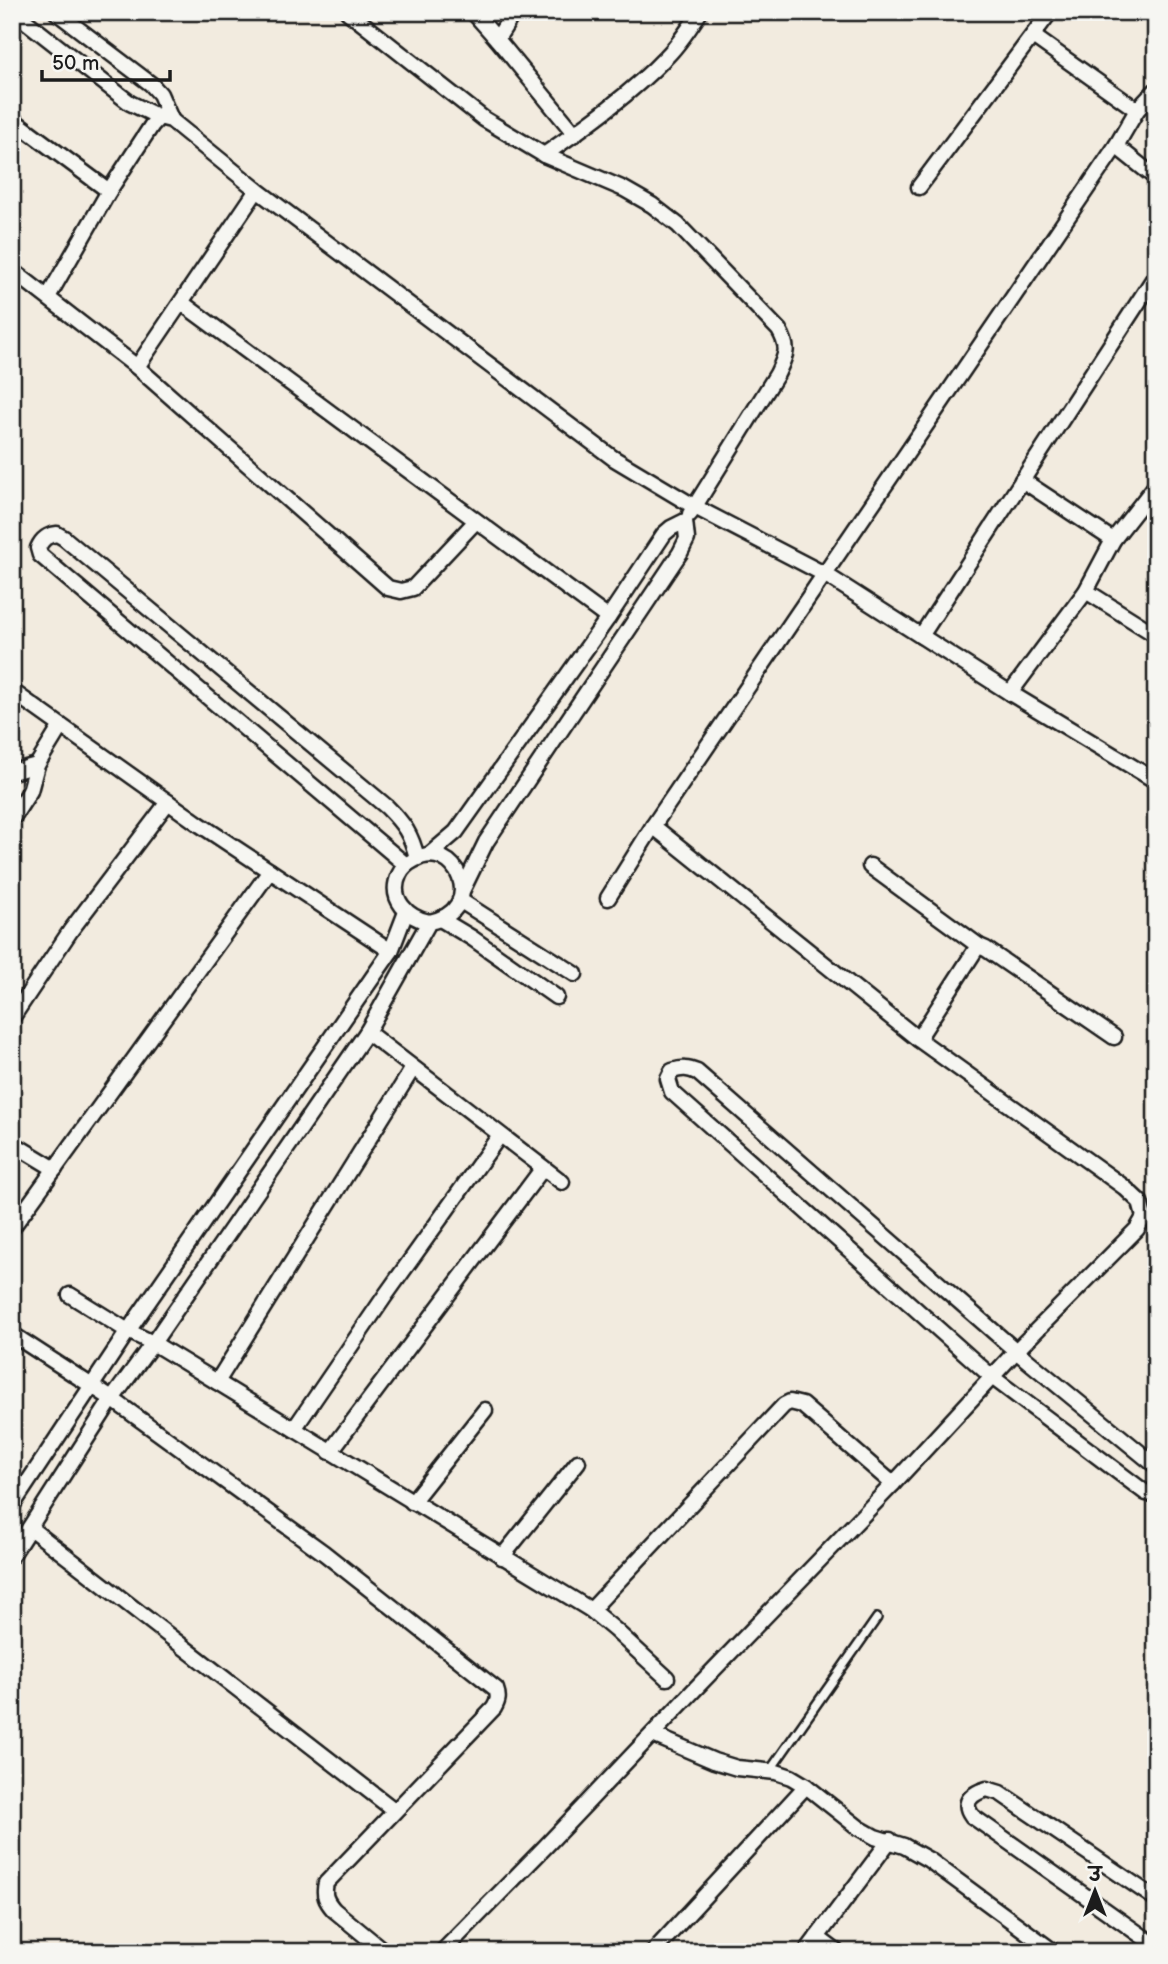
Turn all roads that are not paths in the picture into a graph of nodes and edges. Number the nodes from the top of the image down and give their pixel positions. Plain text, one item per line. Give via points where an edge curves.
1 (15, 12) edge
2 (56, 12) edge
3 (349, 12) edge
4 (473, 12) edge
5 (514, 12) edge
6 (701, 12) edge
7 (1050, 12) edge
8 (1033, 36) junction
9 (497, 39) junction
10 (1156, 90) edge
11 (1137, 110) junction
12 (166, 115) junction
13 (12, 119) edge
14 (575, 134) junction
15 (1116, 146) junction
16 (544, 155) junction
17 (1156, 178) edge
18 (919, 187) dead end
19 (257, 190) junction
20 (108, 191) junction
21 (12, 270) edge
22 (1156, 275) edge
23 (48, 297) junction
24 (182, 303) junction
25 (137, 367) junction
26 (1021, 480) junction
27 (1156, 485) edge
28 (695, 507) junction
29 (475, 521) junction
30 (685, 521) junction
31 (1113, 540) junction
32 (826, 575) junction
33 (1086, 591) junction
34 (608, 618) junction
35 (1156, 635) edge
36 (921, 636) junction
37 (12, 691) edge
38 (1010, 693) junction
39 (61, 726) junction
40 (37, 765) junction
41 (12, 772) edge
42 (1156, 781) edge
43 (168, 802) junction
44 (12, 819) edge
45 (653, 826) junction
46 (417, 859) junction
47 (870, 866) dead end
48 (270, 871) junction
49 (462, 895) junction
50 (608, 898) dead end
51 (406, 912) junction
52 (436, 921) junction
53 (979, 946) junction
54 (391, 951) junction
55 (575, 974) dead end
56 (556, 997) dead end
57 (12, 1018) edge
58 (366, 1032) junction
59 (1114, 1037) dead end
60 (918, 1039) junction
61 (413, 1068) junction
62 (500, 1135) junction
63 (12, 1143) edge
64 (543, 1168) junction
65 (55, 1169) junction
66 (562, 1182) dead end
67 (12, 1228) edge
68 (70, 1295) dead end
69 (128, 1331) junction
70 (12, 1334) edge
71 (153, 1343) junction
72 (1016, 1350) junction
73 (992, 1377) junction
74 (217, 1382) junction
75 (92, 1386) junction
76 (112, 1399) junction
77 (485, 1410) dead end
78 (294, 1430) junction
79 (330, 1452) junction
80 (578, 1462) dead end
81 (1156, 1466) edge
82 (893, 1484) junction
83 (17, 1486) edge
84 (1156, 1495) edge
85 (412, 1502) junction
86 (12, 1506) edge
87 (30, 1528) junction
88 (12, 1555) edge
89 (502, 1557) junction
90 (591, 1611) junction
91 (877, 1618) dead end
92 (667, 1678) dead end
93 (653, 1735) junction
94 (769, 1772) junction
95 (806, 1786) junction
96 (394, 1810) junction
97 (890, 1840) junction
98 (1156, 1899) edge
99 (817, 1937) junction
100 (1156, 1946) edge
101 (385, 1952) edge
102 (443, 1952) edge
103 (653, 1952) edge
104 (806, 1952) edge
105 (837, 1952) edge
106 (1054, 1952) edge

1 - 12 street via 130,103
2 - 12 street via 151,85 160,94
3 - 16 street via 484,119
4 - 9 street
5 - 9 street
6 - 14 street via 670,54
7 - 8 street
8 - 11 street
8 - 18 street
9 - 14 street
10 - 11 street
11 - 15 street
12 - 19 street
12 - 20 street
13 - 20 street
14 - 16 street
15 - 17 street
15 - 32 street
16 - 28 street via 624,189 678,225 787,343 777,374
19 - 24 street
19 - 28 street via 613,458
20 - 23 street
21 - 23 street
22 - 26 street
23 - 25 street
24 - 25 street
24 - 29 street
25 - 29 street via 388,588 413,588
26 - 31 street
26 - 36 street
27 - 31 street
28 - 30 street
28 - 32 street
29 - 34 street
30 - 34 street via 664,534
30 - 49 street via 687,539 680,553 486,842
31 - 33 street
32 - 36 street
32 - 45 street
33 - 35 street
33 - 38 street
34 - 46 street via 456,832
36 - 38 street
37 - 39 street
38 - 42 street
39 - 40 street
39 - 43 street
40 - 41 street
40 - 44 street via 30,791
43 - 48 street
43 - 57 street via 71,930
45 - 50 street
45 - 60 street
46 - 46 street via 40,555 40,542 48,534 64,538 387,807 411,837
46 - 49 street via 442,858 453,865 461,876
46 - 51 street via 398,876 398,901
47 - 53 street
48 - 54 street
48 - 65 street
49 - 52 street via 453,912
49 - 55 street
51 - 52 street via 416,920
51 - 54 street
52 - 56 street via 472,938
52 - 58 street
53 - 59 street
53 - 60 street
54 - 69 street
58 - 61 street
58 - 71 street
60 - 72 street via 1140,1202 1144,1217 1137,1229
61 - 62 street
61 - 74 street
62 - 64 street
62 - 78 street
63 - 65 street
64 - 66 street
64 - 79 street
65 - 67 street
68 - 69 street
69 - 71 street
69 - 75 street
70 - 75 street
71 - 74 street
71 - 76 street
72 - 73 street
72 - 73 street via 697,1072 672,1071 668,1079 672,1092
72 - 81 street
73 - 82 street
73 - 84 street via 1146,1493
74 - 78 street
75 - 76 street
75 - 83 street
76 - 87 street
76 - 96 street via 324,1553 496,1689 494,1708
77 - 85 street
78 - 79 street
79 - 85 street
80 - 89 street
82 - 90 street via 802,1405 790,1402
82 - 93 street
83 - 86 street
85 - 89 street
87 - 88 street
87 - 96 street
89 - 90 street
90 - 92 street
91 - 94 lane
93 - 94 street via 714,1761
93 - 102 street
94 - 95 street
95 - 97 street via 859,1828
95 - 103 street
96 - 101 street via 331,1876 324,1893 334,1910
97 - 99 street
97 - 106 street via 929,1860
98 - 100 street via 1000,1793 988,1788 967,1802 972,1816
99 - 104 street
99 - 105 street

